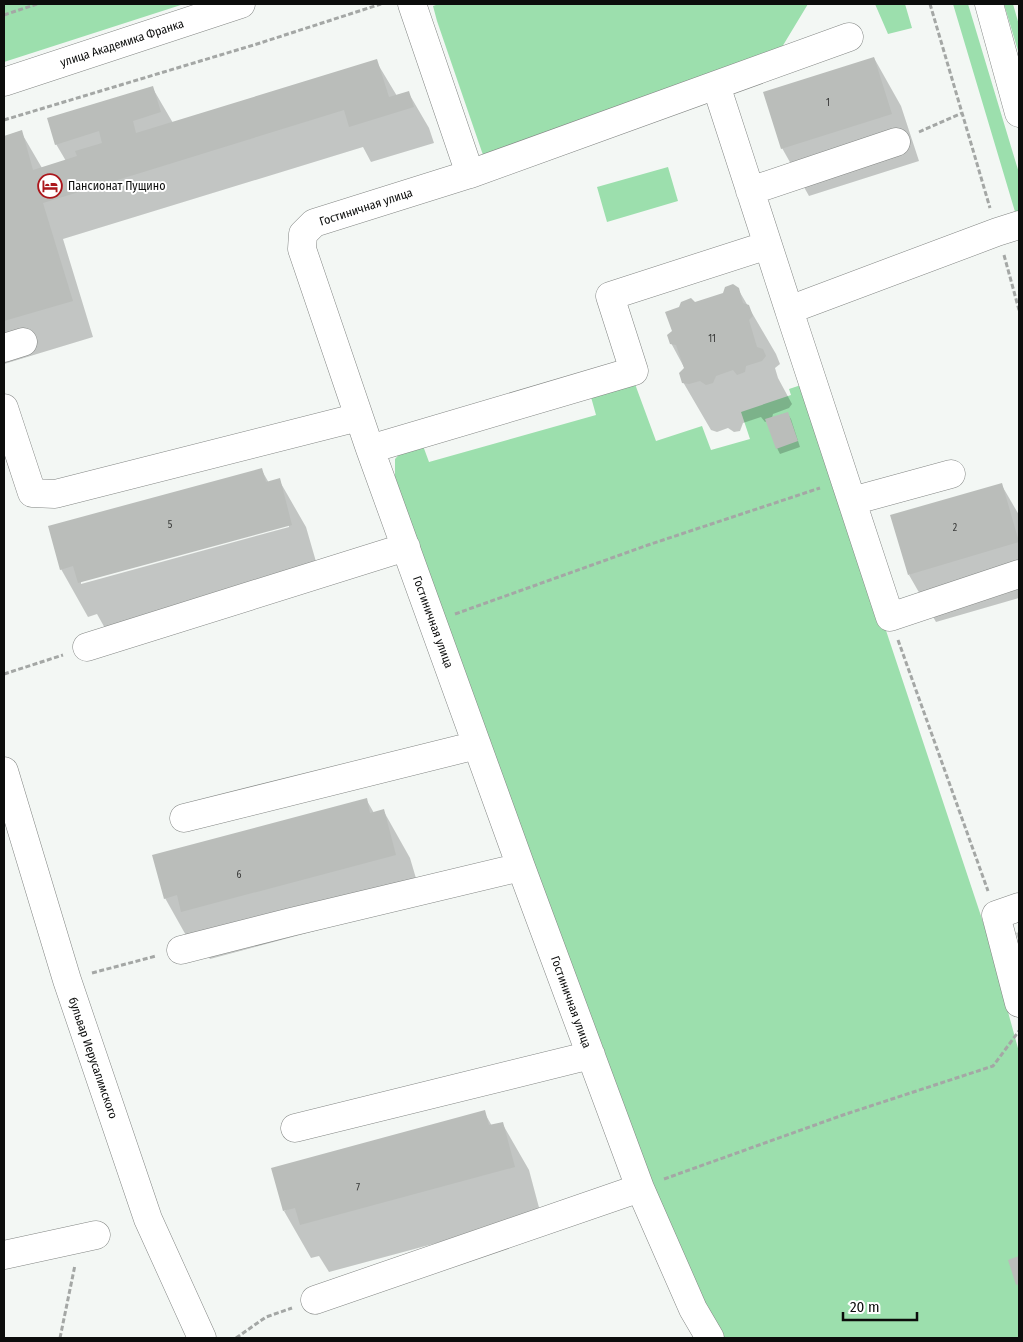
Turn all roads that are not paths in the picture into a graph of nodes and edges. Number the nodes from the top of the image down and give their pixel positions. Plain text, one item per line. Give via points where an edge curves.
1 (241, 4) edge
2 (412, 4) edge
3 (989, 4) edge
4 (849, 37) dead end
5 (4, 82) edge
6 (716, 85) junction
7 (1019, 113) edge
8 (896, 142) road end
9 (470, 174) junction
10 (750, 191) junction
11 (1008, 228) edge
12 (768, 245) junction
13 (788, 310) junction
14 (4, 408) edge
15 (359, 417) junction
16 (370, 449) junction
17 (951, 474) dead end
18 (848, 491) junction
19 (406, 547) junction
20 (1019, 574) edge
21 (87, 648) road end
22 (477, 745) junction
23 (4, 771) edge
24 (184, 818) dead end
25 (521, 867) junction
26 (1008, 911) edge
27 (181, 950) road end
28 (1019, 1003) edge
29 (591, 1055) junction
30 (295, 1128) dead end
31 (640, 1188) junction
32 (88, 1236) road end
33 (4, 1255) edge
34 (315, 1300) road end
35 (202, 1338) edge
36 (710, 1338) edge

1 - 5 street, улица Академика Франка
2 - 9 street
3 - 7 street
4 - 6 street, Гостиничная улица
6 - 9 street, Гостиничная улица
6 - 10 street
8 - 10 street
9 - 15 street, Гостиничная улица via 314,223 303,234 302,249
10 - 12 street
11 - 13 street
12 - 13 street
12 - 16 street via 610,296 634,371
13 - 18 street
14 - 15 street via 32,493 55,494
15 - 16 street, Гостиничная улица
16 - 19 street, Гостиничная улица
17 - 18 street
18 - 20 street via 890,617
19 - 21 street
19 - 22 street, Гостиничная улица
22 - 24 street
22 - 25 street, Гостиничная улица
23 - 35 street, бульвар Иерусалимского via 67,980 148,1219
25 - 27 street
25 - 29 street, Гостиничная улица
26 - 28 street
29 - 30 street
29 - 31 street, Гостиничная улица
31 - 34 street
31 - 36 street, Гостиничная улица via 693,1308
32 - 33 street

